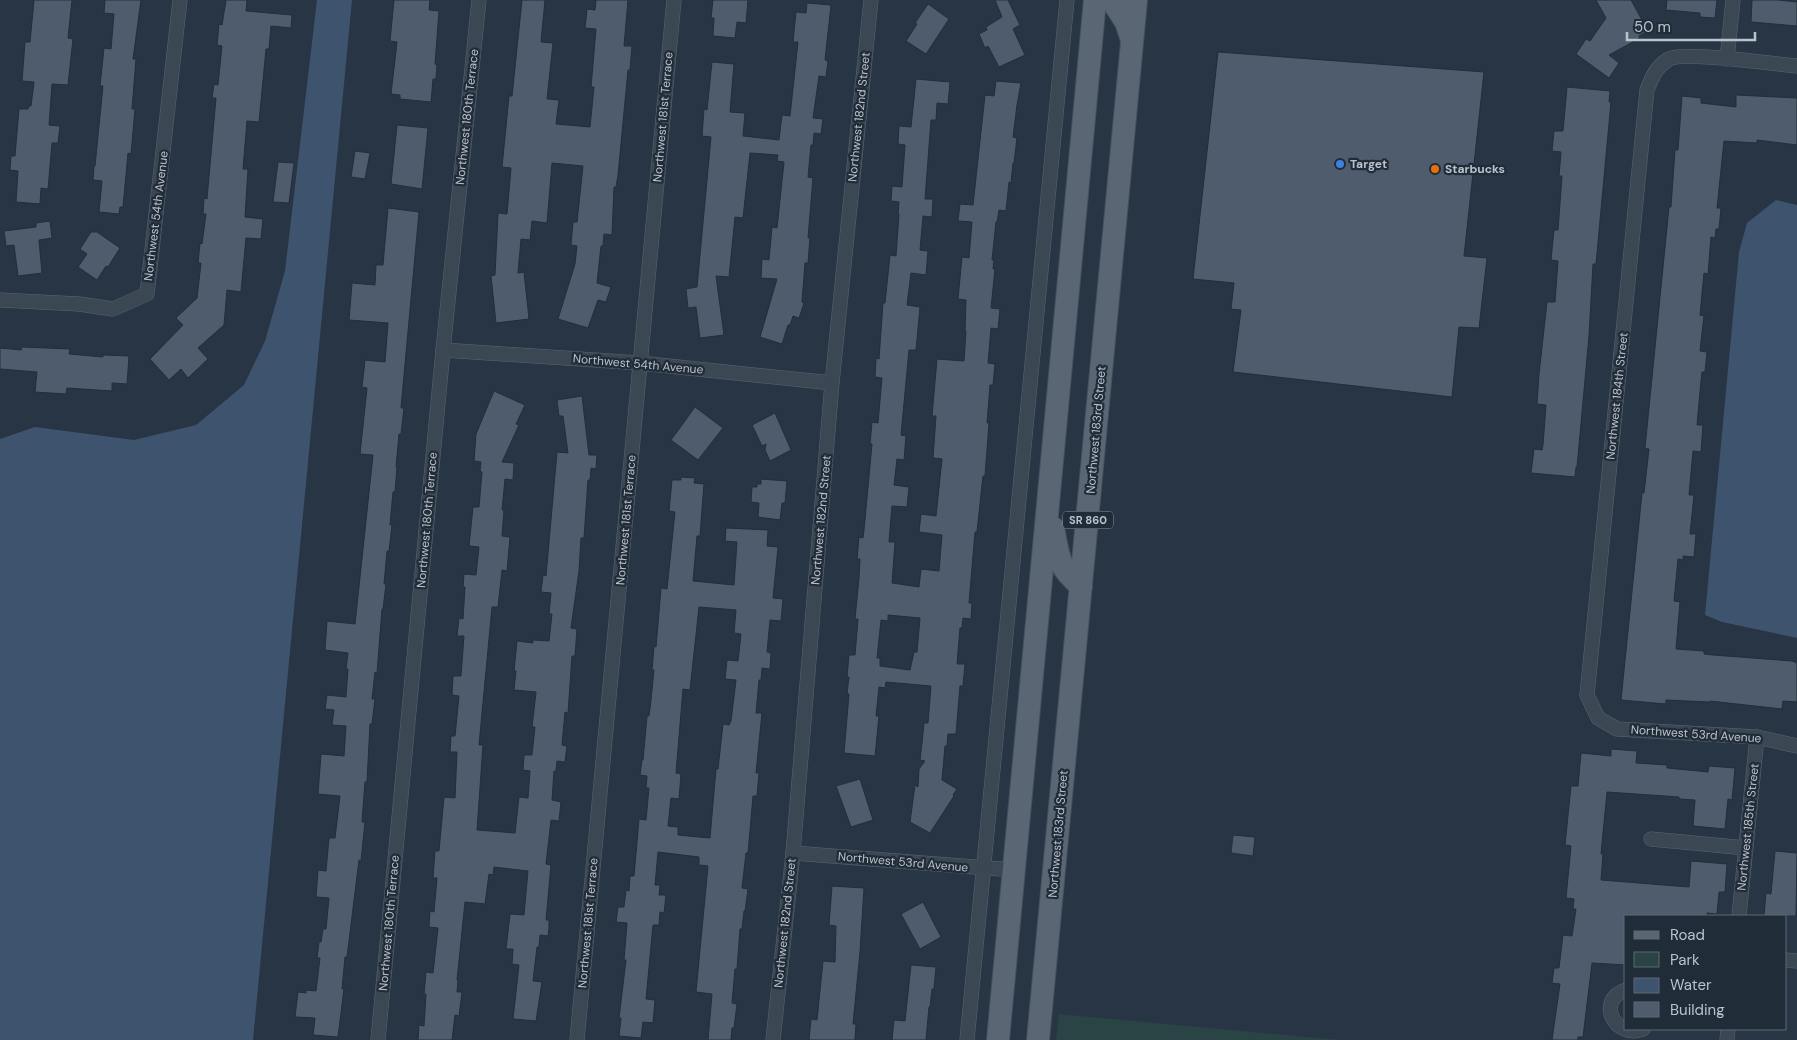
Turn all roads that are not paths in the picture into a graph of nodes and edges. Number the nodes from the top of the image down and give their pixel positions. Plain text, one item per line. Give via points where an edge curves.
1 (180, 0) edge
2 (479, 0) edge
3 (674, 0) edge
4 (871, 0) edge
5 (1067, 0) edge
6 (1095, 0) edge
7 (1112, 0) edge
8 (1733, 0) edge
9 (1135, 1) edge
10 (1133, 41) junction
11 (1727, 59) junction
12 (1797, 66) edge
13 (0, 300) edge
14 (443, 350) junction
15 (640, 363) junction
16 (832, 383) junction
17 (1048, 505) junction
18 (1082, 586) junction
19 (1598, 718) joint
20 (1757, 737) junction
21 (1797, 746) edge
22 (1651, 840) dead end
23 (1746, 848) junction
24 (793, 853) junction
25 (985, 868) junction
26 (1014, 870) junction
27 (1739, 915) edge
28 (1624, 991) edge
29 (1640, 1030) edge
30 (378, 1040) edge
31 (577, 1040) edge
32 (773, 1040) edge
33 (967, 1040) edge
34 (998, 1040) edge
35 (1038, 1040) edge

1 - 13 street, Northwest 54th Avenue via 146,294 113,308
2 - 14 street, Northwest 180th Terrace
3 - 15 street, Northwest 181st Terrace
4 - 16 street, Northwest 182nd Street
5 - 25 street
6 - 17 main road, SR 860
7 - 10 main road
8 - 11 street
9 - 10 main road, Northwest 183rd Street / SR 860
10 - 18 main road, Northwest 183rd Street / SR 860
11 - 12 street
11 - 19 street, Northwest 184th Street via 1670,58 1654,72 1647,90 1587,695
14 - 15 street, Northwest 54th Avenue
14 - 30 street, Northwest 180th Terrace
15 - 16 street, Northwest 54th Avenue
15 - 31 street, Northwest 181st Terrace
16 - 24 street, Northwest 182nd Street
17 - 18 main road via 1059,561 1068,575
17 - 26 main road, SR 860
18 - 35 main road, Northwest 183rd Street / SR 860
19 - 20 street, Northwest 53rd Avenue via 1617,729
20 - 21 street, Northwest 53rd Avenue
20 - 23 street, Northwest 185th Street
22 - 23 street
23 - 27 street, Northwest 185th Street
24 - 25 street, Northwest 53rd Avenue
24 - 32 street, Northwest 182nd Street
25 - 26 street, Northwest 53rd Avenue
25 - 33 street
26 - 34 main road, SR 860
28 - 29 street via 1612,1002 1610,1009 1614,1023 1626,1032

